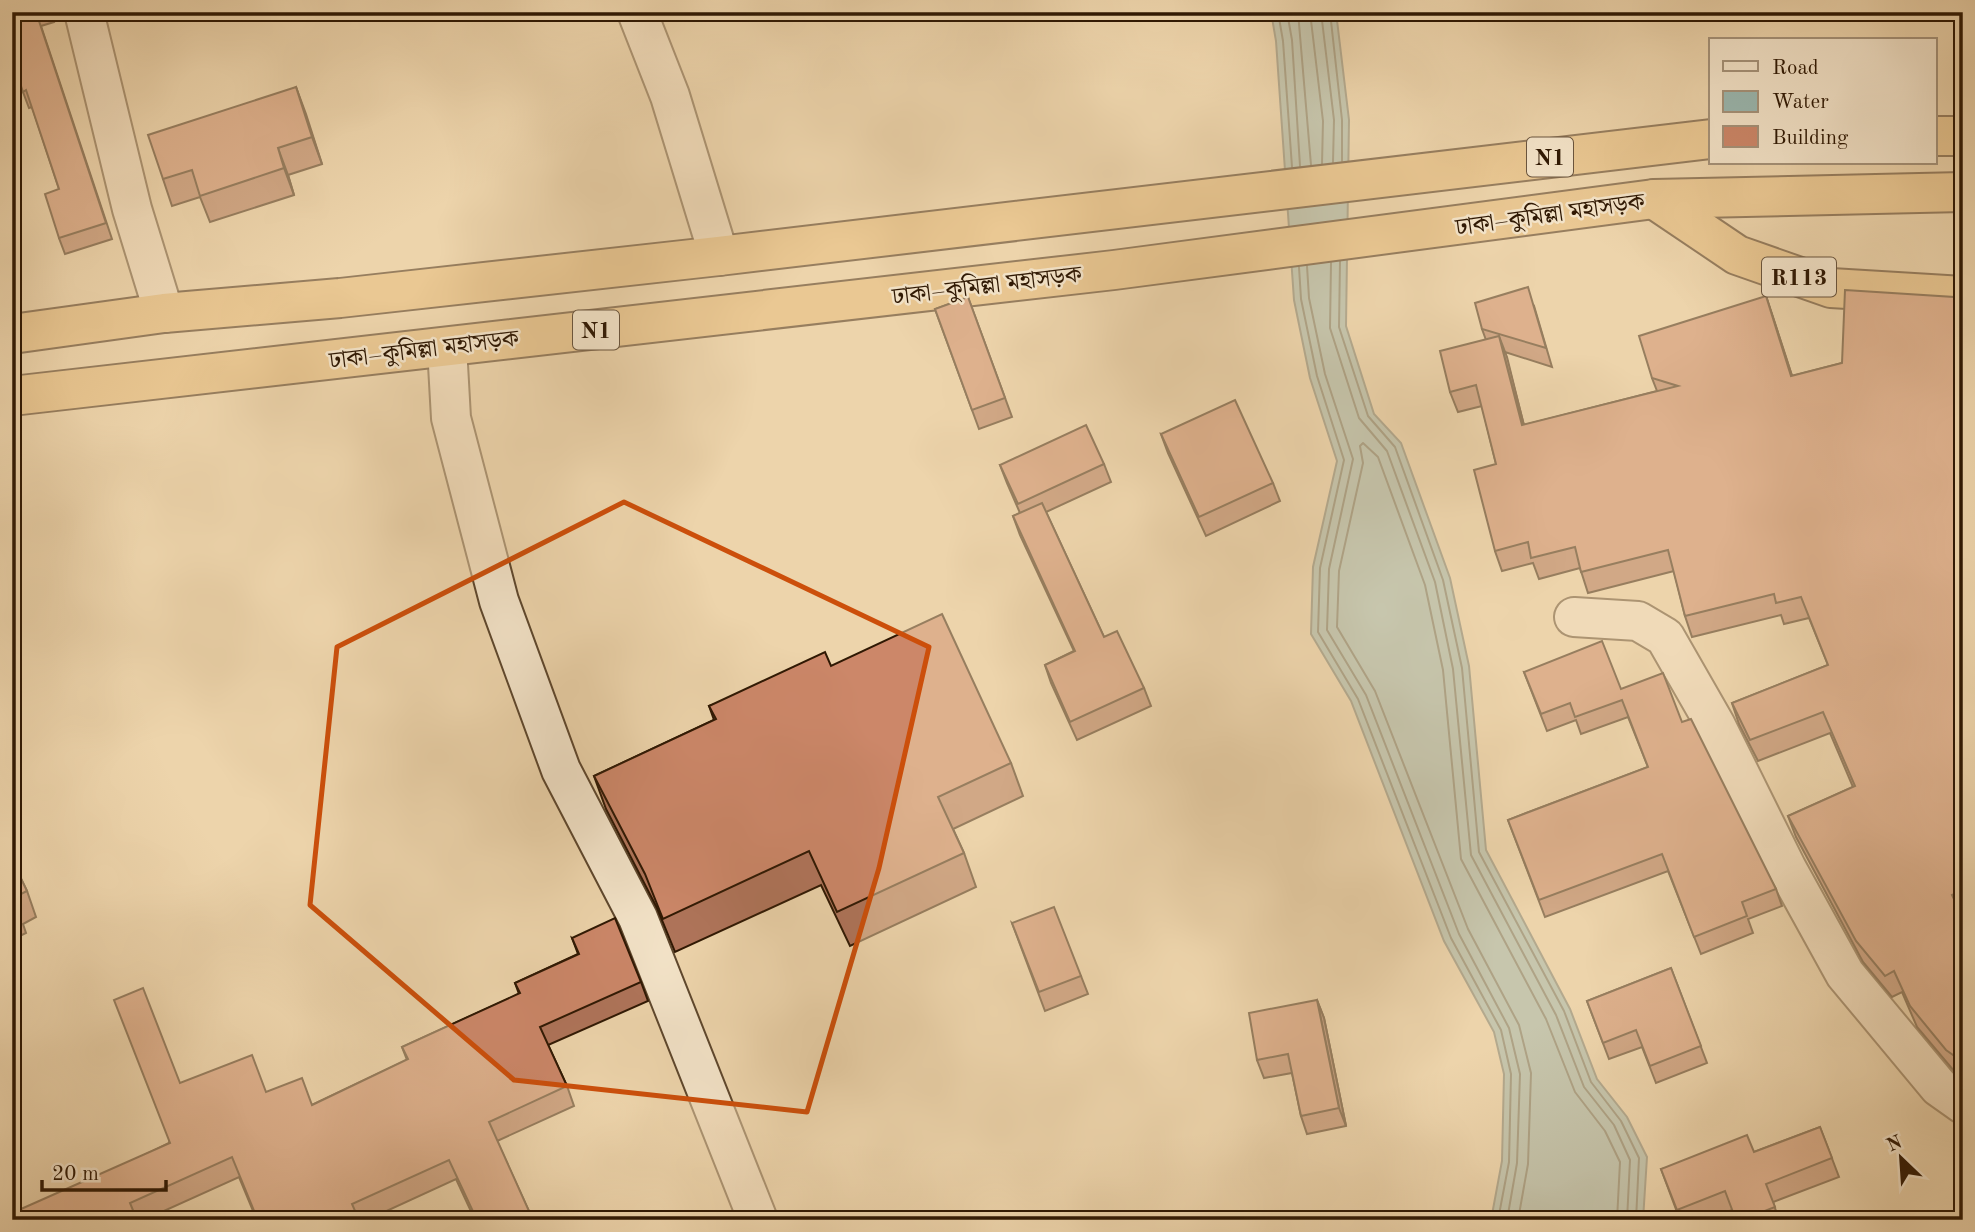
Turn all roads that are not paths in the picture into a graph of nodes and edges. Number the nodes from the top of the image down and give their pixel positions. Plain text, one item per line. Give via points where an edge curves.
1 (84, 12) edge
2 (637, 12) edge
3 (1937, 136) edge
4 (1963, 136) edge
5 (1709, 139) edge
6 (1963, 192) edge
7 (1654, 199) junction
8 (719, 256) junction
9 (1963, 296) edge
10 (164, 313) junction
11 (12, 334) edge
12 (447, 347) junction
13 (12, 396) edge
14 (1574, 617) dead end
15 (1963, 1104) edge
16 (758, 1220) edge

1 - 10 street via 132,209
2 - 8 street via 670,96
3 - 4 highway
5 - 8 highway, N1
6 - 7 highway, ঢাকা–কুমিল্লা মহাসড়ক / N1
7 - 9 highway, R113 via 1737,255 1831,288
7 - 12 highway, ঢাকা–কুমিল্লা মহাসড়ক / N1 via 1397,235
8 - 10 highway, N1
10 - 11 highway, N1
12 - 13 highway, ঢাকা–কুমিল্লা মহাসড়ক / N1
12 - 16 street via 451,418 499,601 561,771 638,918
14 - 15 street via 1638,621 1665,637 1845,974 1939,1087

